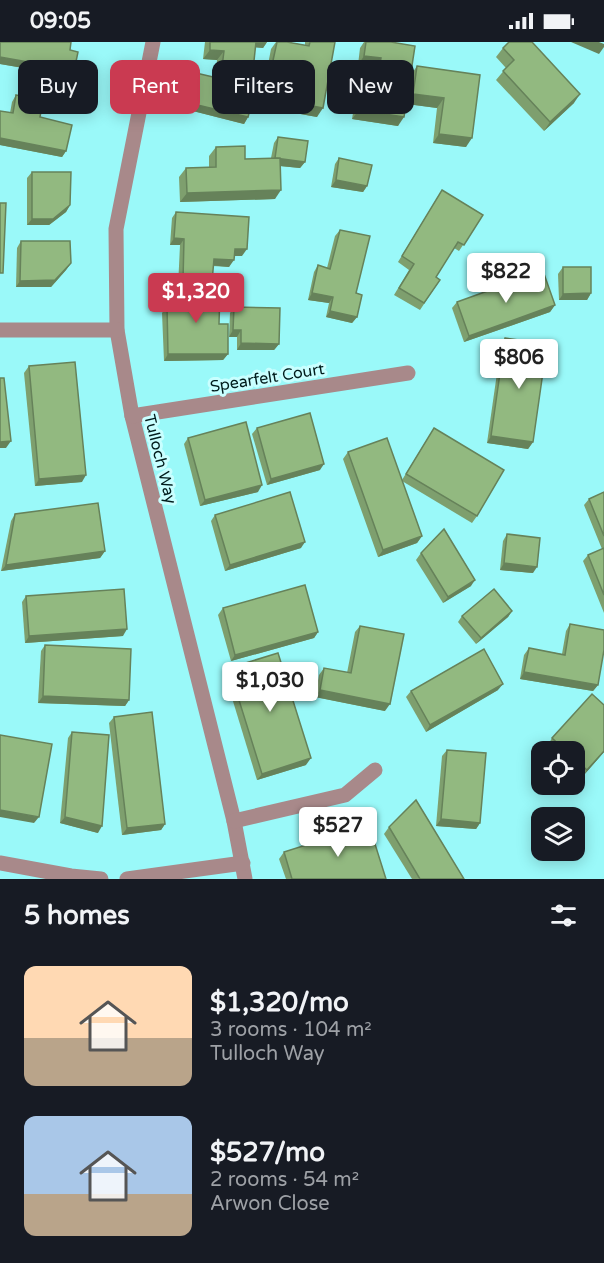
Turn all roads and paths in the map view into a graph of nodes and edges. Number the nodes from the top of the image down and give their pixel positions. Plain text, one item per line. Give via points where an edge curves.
1 (153, 42) edge
2 (0, 330) edge
3 (117, 330) junction
4 (408, 373) dead end
5 (132, 416) junction
6 (375, 770) dead end
7 (234, 821) junction
8 (0, 863) edge
9 (243, 863) junction
10 (101, 879) edge
11 (127, 879) edge
12 (245, 879) edge

1 - 3 street, Tulloch Way via 116,229
2 - 3 street
3 - 5 street, Tulloch Way
4 - 5 street, Spearfelt Court
5 - 7 street, Tulloch Way
6 - 7 street via 345,795
7 - 9 street, Tulloch Way
8 - 10 street
9 - 11 street
9 - 12 street, Tulloch Way

